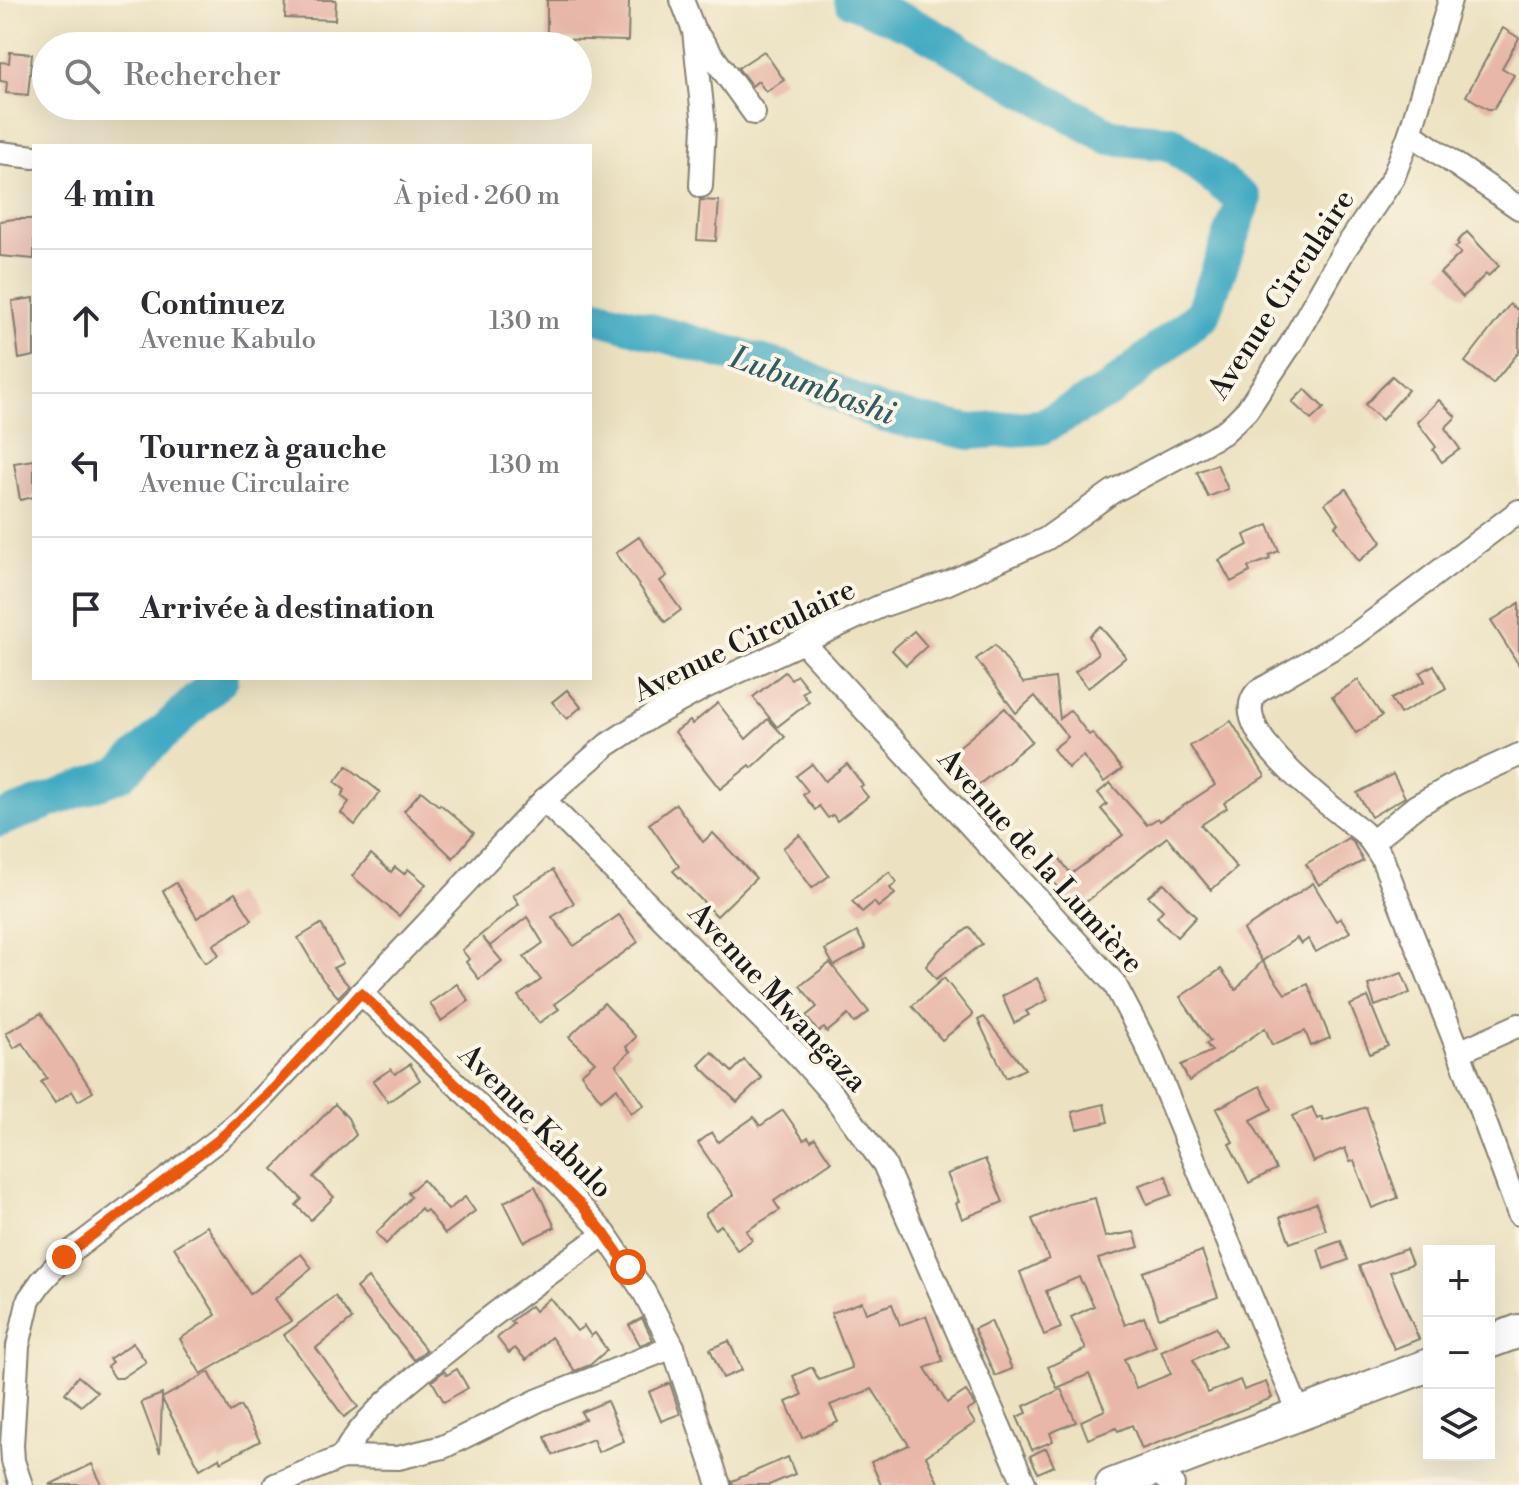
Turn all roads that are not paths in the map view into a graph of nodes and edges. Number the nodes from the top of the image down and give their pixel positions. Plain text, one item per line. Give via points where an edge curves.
1 (682, 0) edge
2 (1450, 0) edge
3 (694, 31) junction
4 (754, 113) dead end
5 (1410, 133) junction
6 (0, 153) edge
7 (32, 157) edge
8 (701, 186) dead end
9 (1519, 208) edge
10 (1519, 512) edge
11 (803, 642) junction
12 (1519, 755) edge
13 (544, 800) junction
14 (1372, 842) junction
15 (361, 993) junction
16 (1519, 1025) edge
17 (1459, 1052) junction
18 (1519, 1214) edge
19 (605, 1234) junction
20 (1519, 1331) edge
21 (1495, 1340) edge
22 (673, 1347) junction
23 (1423, 1367) edge
24 (1300, 1415) junction
25 (342, 1457) junction
26 (1163, 1477) edge
27 (21, 1485) edge
28 (275, 1485) edge
29 (719, 1485) edge
30 (1025, 1485) edge
31 (1112, 1485) edge

1 - 3 street
2 - 5 street, Avenue Circulaire
3 - 4 street
3 - 8 street via 704,126
5 - 9 street
5 - 11 street, Avenue Circulaire via 1393,178 1291,344 1247,410 1223,433 1112,492 1046,539
6 - 7 street
10 - 14 street via 1355,635 1251,699 1251,717 1287,768
11 - 13 street, Avenue Circulaire via 652,716 607,745
11 - 24 street, Avenue de la Lumière via 1114,983 1147,1046
12 - 14 street via 1416,806
13 - 15 street, Avenue Circulaire
13 - 30 street, Avenue Mwangaza via 796,1053 856,1124 884,1164
14 - 17 street
15 - 19 street, Avenue Kabulo
15 - 27 street, Avenue Circulaire via 241,1120 64,1257 29,1299 18,1346 12,1445
16 - 17 street
17 - 18 street
19 - 22 street, Avenue Kabulo
19 - 25 street via 501,1307 384,1403
20 - 21 street
22 - 25 street via 539,1400 443,1447 398,1458
22 - 29 street, Avenue Kabulo
23 - 24 street
24 - 26 street
25 - 28 street
26 - 31 street

